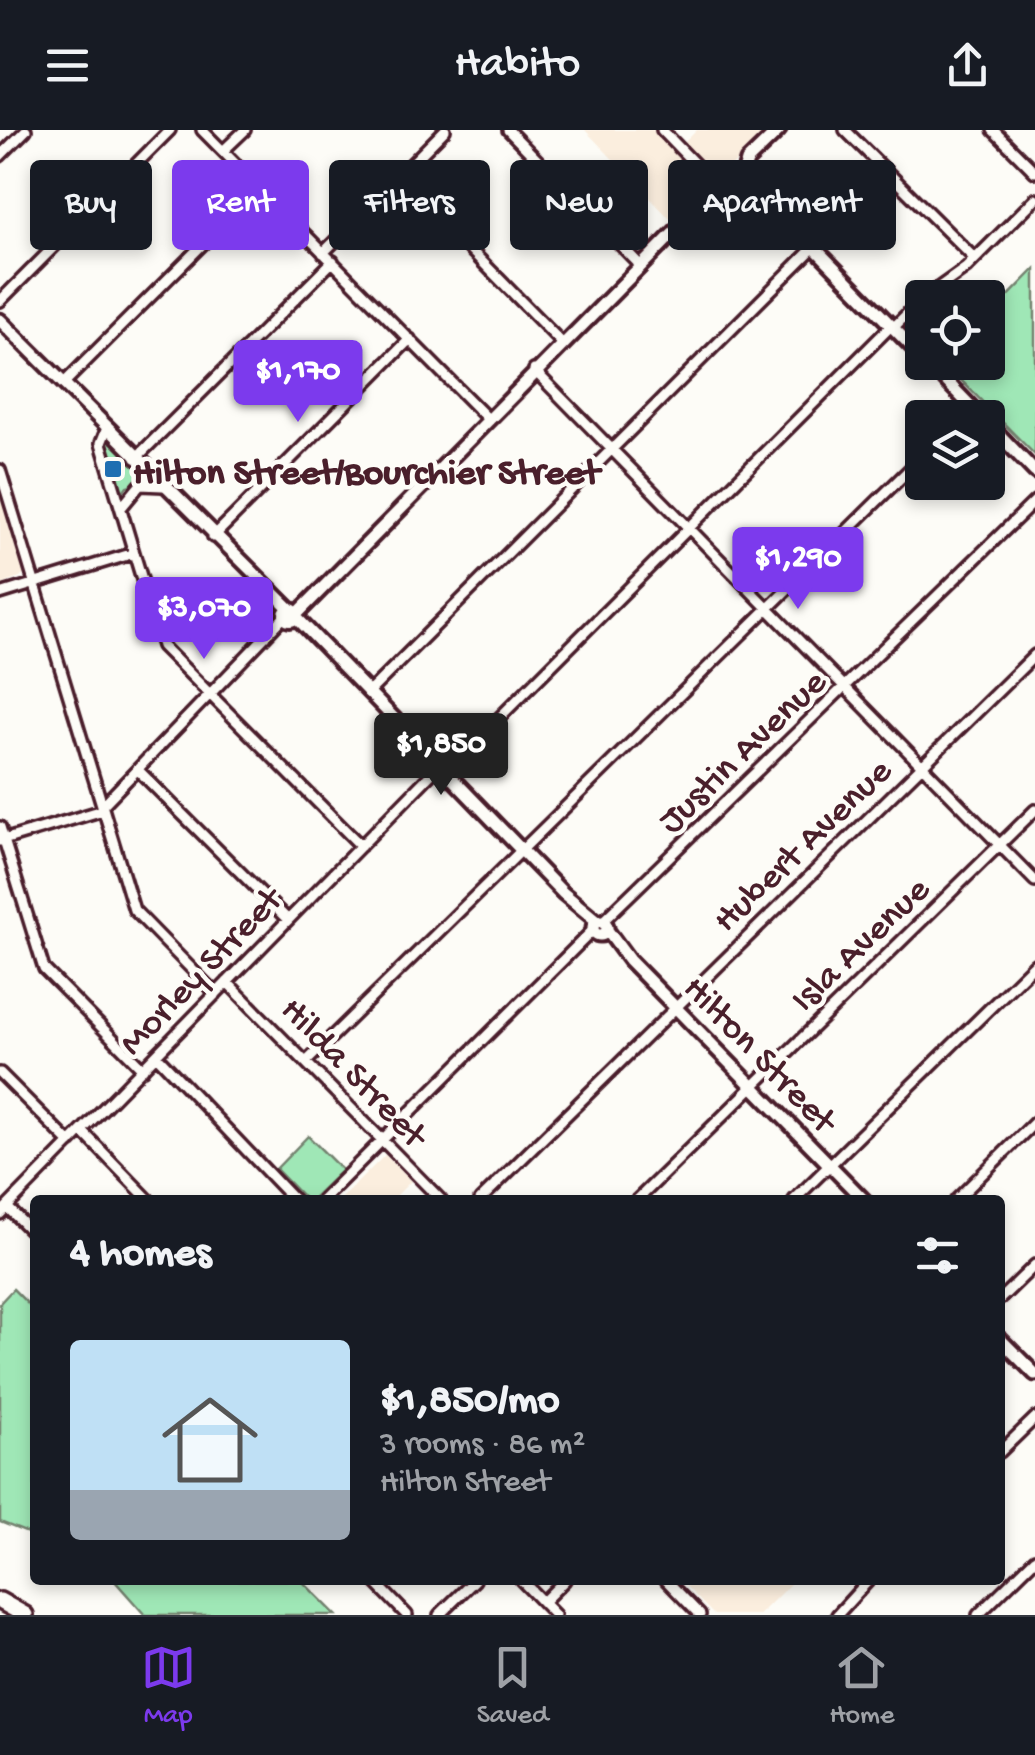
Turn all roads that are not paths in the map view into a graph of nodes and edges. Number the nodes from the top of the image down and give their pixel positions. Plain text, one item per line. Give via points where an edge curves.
1 (26, 130) edge
2 (170, 130) edge
3 (202, 130) edge
4 (244, 130) edge
5 (445, 130) edge
6 (508, 130) edge
7 (662, 130) edge
8 (779, 130) edge
9 (846, 130) edge
10 (993, 130) edge
11 (223, 152) junction
12 (0, 156) edge
13 (231, 160) edge
14 (416, 160) edge
15 (691, 160) edge
16 (748, 160) edge
17 (1035, 172) edge
18 (1035, 200) edge
19 (668, 237) edge
20 (309, 240) edge
21 (329, 248) edge
22 (197, 250) edge
23 (471, 250) edge
24 (810, 250) edge
25 (814, 250) edge
26 (323, 254) junction
27 (975, 259) junction
28 (333, 260) junction
29 (640, 265) junction
30 (947, 280) edge
31 (0, 300) edge
32 (905, 315) edge
33 (0, 320) edge
34 (892, 327) junction
35 (410, 340) junction
36 (905, 340) edge
37 (562, 343) junction
38 (534, 370) junction
39 (942, 380) edge
40 (63, 384) junction
41 (960, 400) edge
42 (487, 418) junction
43 (107, 428) junction
44 (1005, 441) edge
45 (612, 449) junction
46 (136, 458) junction
47 (0, 470) edge
48 (1035, 472) edge
49 (905, 474) edge
50 (163, 486) junction
51 (1035, 501) edge
52 (120, 511) junction
53 (689, 528) junction
54 (213, 536) junction
55 (134, 554) junction
56 (34, 584) junction
57 (0, 594) edge
58 (768, 608) junction
59 (290, 615) junction
60 (1035, 655) edge
61 (845, 687) junction
62 (368, 694) junction
63 (210, 696) junction
64 (922, 766) junction
65 (442, 769) junction
66 (138, 770) junction
67 (102, 808) junction
68 (1035, 810) edge
69 (0, 827) edge
70 (2, 840) edge
71 (1000, 844) junction
72 (361, 846) junction
73 (522, 850) junction
74 (1035, 881) edge
75 (288, 920) junction
76 (600, 928) junction
77 (1035, 964) edge
78 (228, 982) junction
79 (216, 994) junction
80 (676, 1008) junction
81 (156, 1055) junction
82 (306, 1062) junction
83 (143, 1069) junction
84 (0, 1072) edge
85 (753, 1086) junction
86 (1035, 1122) edge
87 (82, 1131) junction
88 (383, 1141) junction
89 (70, 1143) junction
90 (830, 1165) junction
91 (144, 1195) edge
92 (289, 1195) edge
93 (327, 1195) edge
94 (436, 1195) edge
95 (485, 1195) edge
96 (642, 1195) edge
97 (799, 1195) edge
98 (859, 1195) edge
99 (961, 1195) edge
100 (4, 1211) edge
101 (30, 1231) edge
102 (1035, 1265) edge
103 (1005, 1294) edge
104 (1005, 1344) edge
105 (1035, 1374) edge
106 (1035, 1418) edge
107 (1005, 1447) edge
108 (1035, 1559) edge
109 (378, 1585) edge
110 (469, 1585) edge
111 (526, 1585) edge
112 (560, 1585) edge
113 (671, 1585) edge
114 (864, 1585) edge
115 (0, 1601) edge
116 (542, 1602) junction
117 (25, 1615) edge
118 (408, 1615) edge
119 (439, 1615) edge
120 (555, 1615) edge
121 (700, 1615) edge
122 (837, 1615) edge
123 (978, 1615) edge

1 - 12 street
2 - 31 street
3 - 11 street
4 - 11 street
5 - 14 street
6 - 29 street
7 - 15 street
8 - 16 street
9 - 27 street
10 - 17 street
11 - 13 street
18 - 27 street, Morley Street
19 - 29 street
20 - 26 street
21 - 26 street
22 - 40 street
23 - 37 street
24 - 45 street
25 - 34 street
26 - 28 street
27 - 30 street, Morley Street
28 - 35 street
28 - 46 street
29 - 37 street
32 - 34 street, Morley Street
33 - 40 street, Hilton Street
34 - 36 street
34 - 53 street, Morley Street
35 - 42 street
35 - 54 street
37 - 38 street
38 - 42 street
38 - 45 street
39 - 41 street
40 - 43 street, Hilton Street
42 - 59 street
43 - 46 street, Hilton Street
43 - 52 street via 100,443
44 - 48 street
45 - 53 street
45 - 62 street
46 - 50 street, Hilton Street
47 - 56 street
49 - 58 street
50 - 52 street via 134,488
50 - 54 street, Hilton Street
51 - 61 street, Justin Avenue
52 - 55 street
53 - 58 street
53 - 65 street, Morley Street
54 - 59 street, Hilton Street
55 - 56 street
55 - 63 street via 162,646
56 - 57 street
56 - 67 street
58 - 61 street
58 - 73 street
59 - 62 street, Hilton Street
59 - 63 street
60 - 64 street, Hubert Avenue
61 - 64 street
61 - 76 street, Justin Avenue
62 - 65 street, Hilton Street
63 - 66 street
63 - 72 street
64 - 71 street
64 - 80 street, Hubert Avenue
65 - 72 street, Morley Street
65 - 73 street, Hilton Street
66 - 67 street
66 - 75 street
67 - 70 street
67 - 79 street via 136,914
68 - 71 street, Isla Avenue
69 - 70 street
70 - 83 street via 44,969
71 - 74 street
71 - 85 street, Isla Avenue
72 - 75 street, Morley Street
73 - 76 street, Hilton Street
73 - 82 street
75 - 78 street, Morley Street
76 - 80 street, Hilton Street
76 - 88 street, Justin Avenue
77 - 90 street
78 - 79 street, Morley Street
78 - 82 street, Hilda Street
79 - 81 street, Morley Street
80 - 85 street, Hilton Street
80 - 95 street, Hubert Avenue
81 - 83 street, Morley Street
81 - 92 street
82 - 88 street, Hilda Street
83 - 87 street, Morley Street
84 - 89 street
85 - 90 street, Hilton Street
85 - 96 street, Isla Avenue
86 - 99 street
87 - 89 street, Morley Street
87 - 91 street
88 - 93 street, Justin Avenue
88 - 94 street, Hilda Street
89 - 100 street, Morley Street
90 - 97 street
90 - 98 street, Hilton Street
100 - 101 street
102 - 103 street
104 - 105 street
106 - 107 street
108 - 123 street
109 - 118 street
110 - 119 street
111 - 116 street
112 - 116 street
113 - 121 street
114 - 122 street
115 - 117 highway
116 - 120 street

